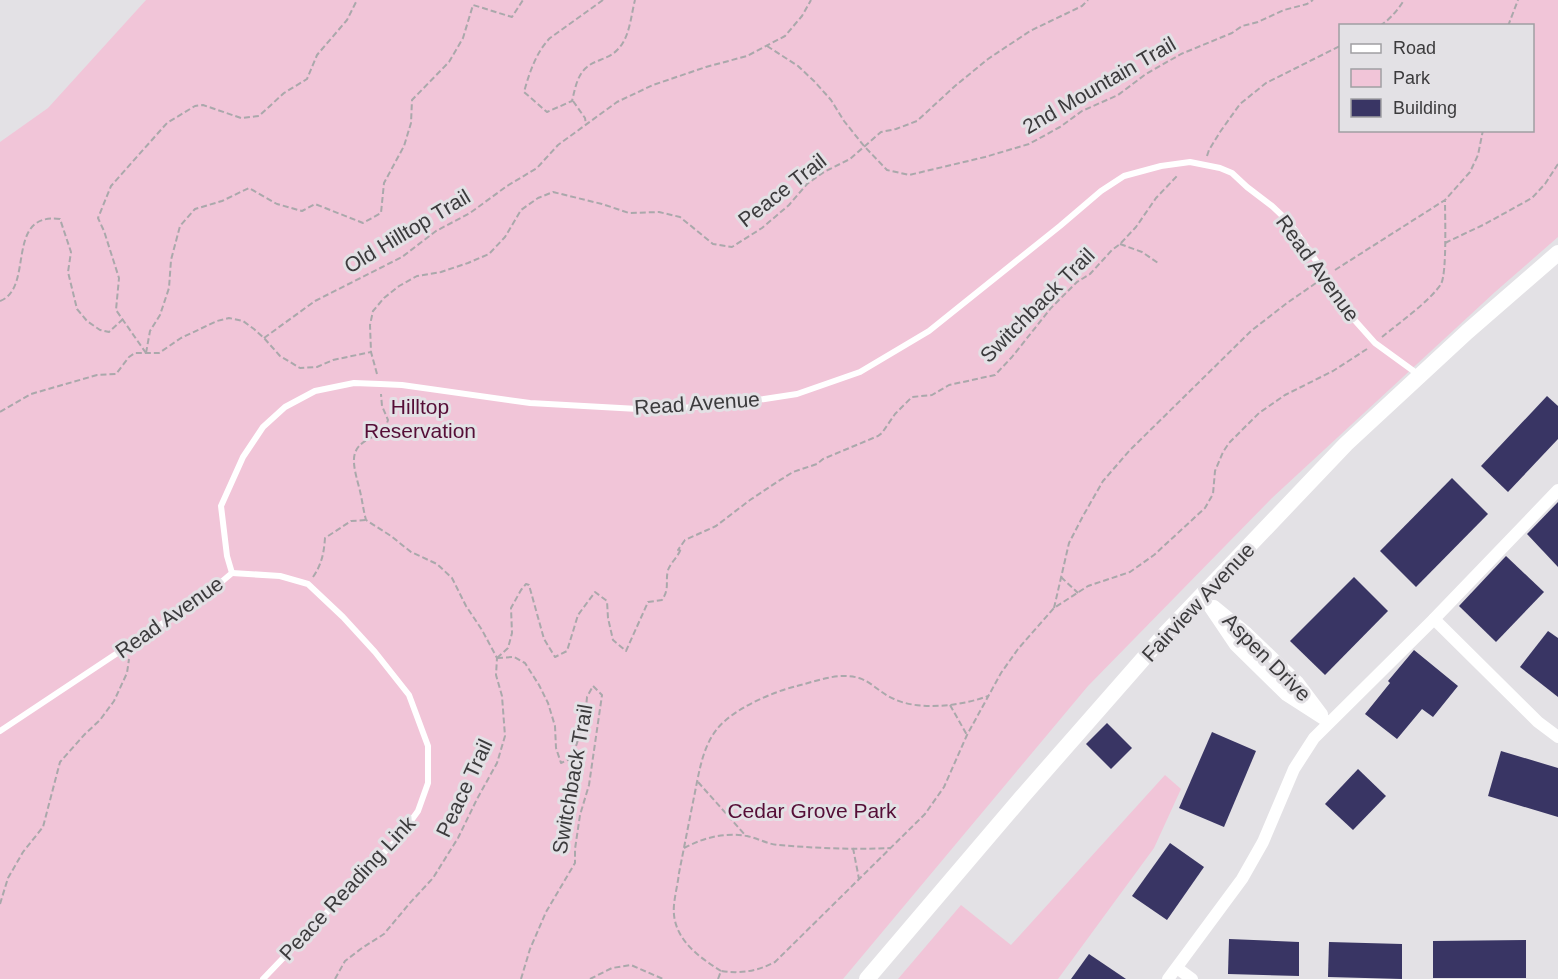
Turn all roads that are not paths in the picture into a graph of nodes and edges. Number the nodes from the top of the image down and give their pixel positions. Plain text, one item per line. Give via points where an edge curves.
1 (1558, 253) edge
2 (1420, 375) junction
3 (1558, 490) edge
4 (232, 573) junction
5 (1202, 596) junction
6 (1434, 619) junction
7 (1328, 722) junction
8 (0, 731) edge
9 (1558, 737) edge
10 (1177, 968) junction
11 (263, 979) edge
12 (867, 979) edge
13 (1168, 979) edge
14 (1192, 979) edge

1 - 2 main road, Fairview Avenue
2 - 4 lane, Read Avenue via 1375,343 1342,306 1290,223 1232,173 1190,162 1161,166 1124,176 1101,191 929,331 860,372 797,394 656,410 530,403 402,385 354,383 315,391 285,407 263,427 243,457 221,506
2 - 5 main road, Fairview Avenue via 1346,444
3 - 6 street
4 - 8 lane, Read Avenue via 200,600
4 - 11 lane, Peace Reading Link via 280,576 308,584 375,652 409,695 428,746 428,783 418,811 400,836
5 - 7 street, Aspen Drive via 1298,682
5 - 12 main road, Fairview Avenue via 1030,788
6 - 7 street
6 - 9 street
7 - 10 street via 1294,769 1263,842 1242,879
10 - 13 street
10 - 14 street

